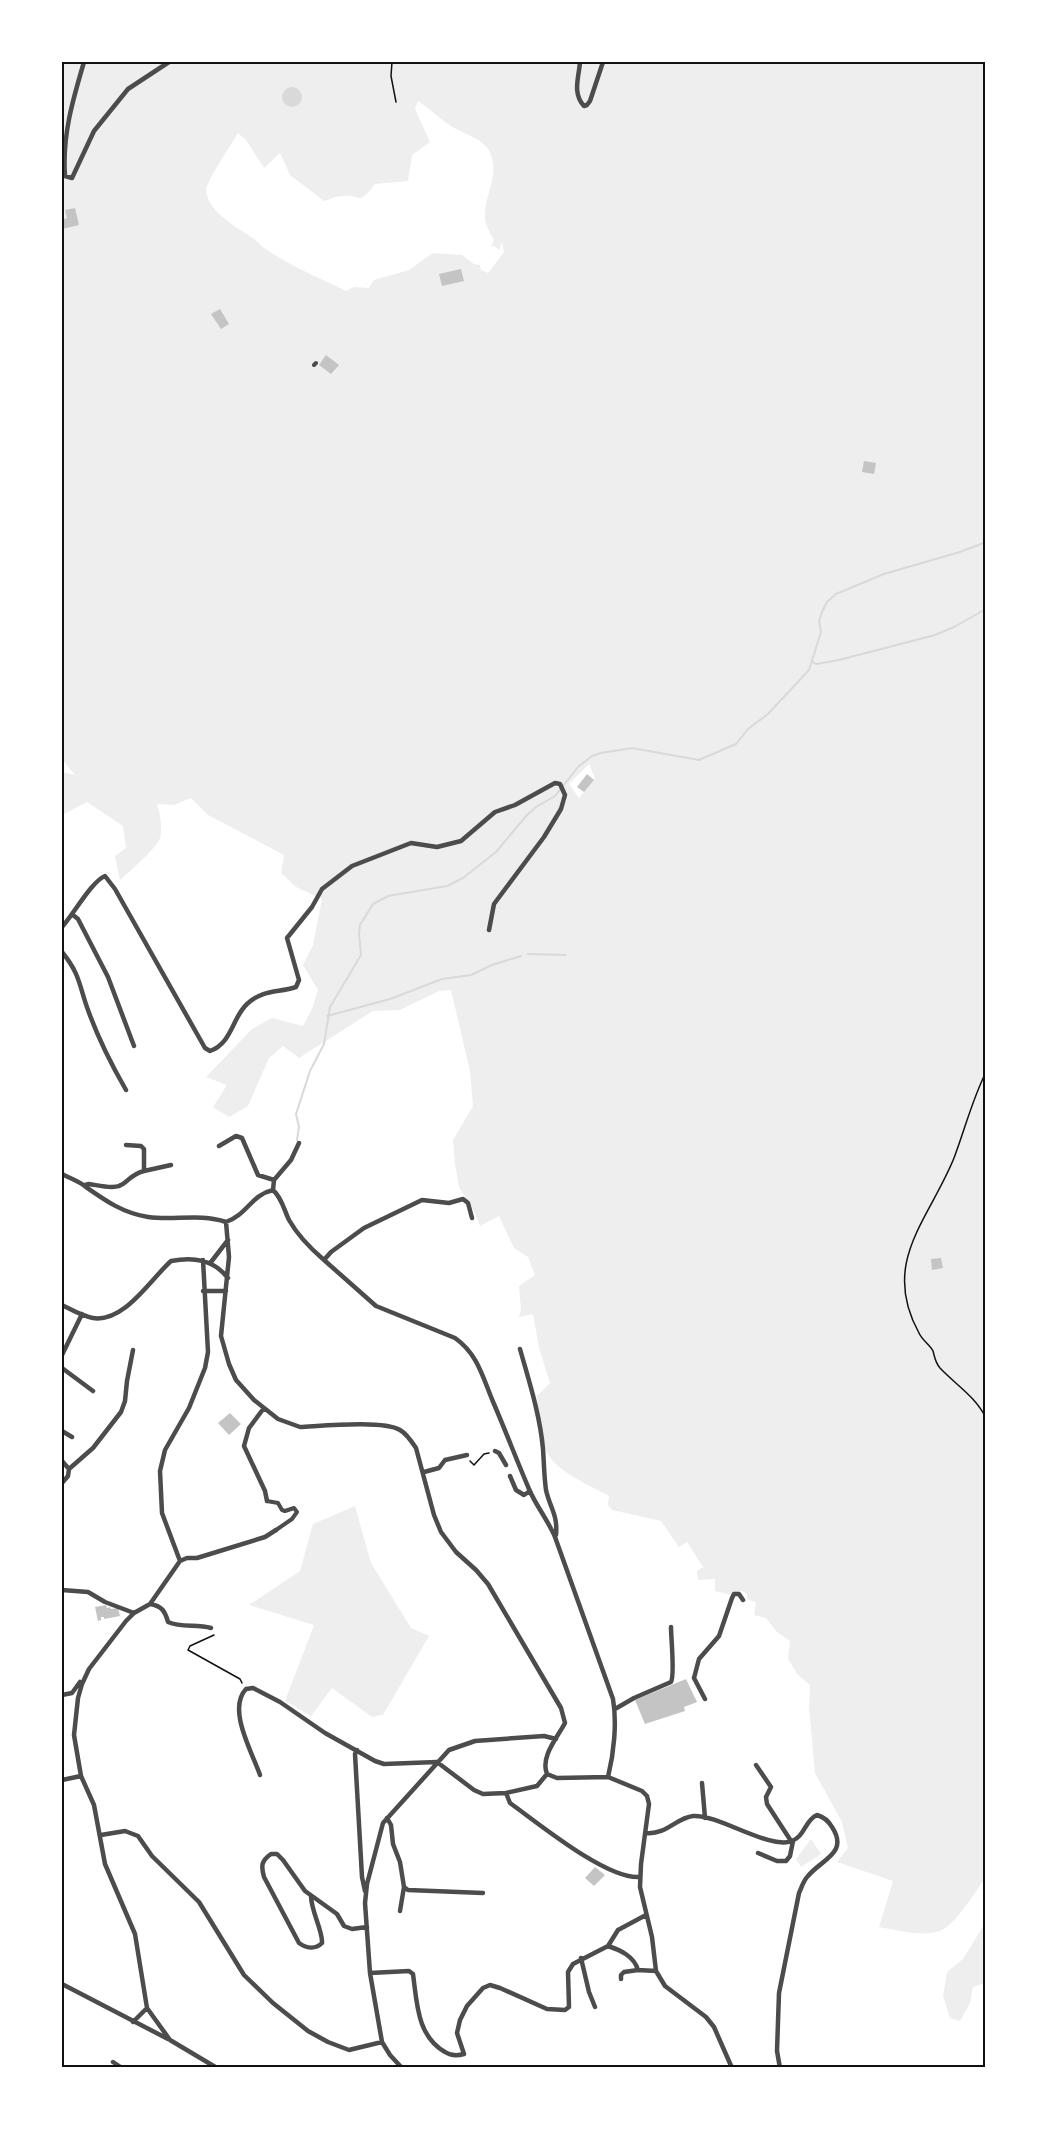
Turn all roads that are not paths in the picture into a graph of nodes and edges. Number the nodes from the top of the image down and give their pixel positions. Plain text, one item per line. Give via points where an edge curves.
1 (84, 62) edge
2 (169, 62) edge
3 (580, 62) edge
4 (603, 62) edge
5 (73, 915) junction
6 (62, 927) edge
7 (489, 930) dead end
8 (62, 952) edge
9 (134, 1046) dead end
10 (126, 1090) dead end
11 (298, 1143) dead end
12 (126, 1145) dead end
13 (219, 1146) dead end
14 (171, 1165) dead end
15 (144, 1171) junction
16 (62, 1174) edge
17 (274, 1180) junction
18 (85, 1185) junction
19 (273, 1190) junction
20 (472, 1218) dead end
21 (226, 1222) junction
22 (228, 1240) junction
23 (203, 1260) junction
24 (324, 1260) junction
25 (211, 1262) junction
26 (228, 1278) junction
27 (226, 1291) junction
28 (203, 1292) junction
29 (62, 1305) edge
30 (82, 1314) junction
31 (520, 1349) dead end
32 (134, 1350) dead end
33 (62, 1355) edge
34 (62, 1368) edge
35 (93, 1391) dead end
36 (264, 1408) junction
37 (62, 1431) edge
38 (72, 1437) dead end
39 (495, 1451) road end
40 (468, 1455) road end
41 (62, 1461) edge
42 (506, 1465) dead end
43 (69, 1469) junction
44 (424, 1472) junction
45 (510, 1476) dead end
46 (62, 1483) edge
47 (530, 1491) junction
48 (267, 1501) joint
49 (276, 1530) joint
50 (555, 1538) junction
51 (180, 1561) junction
52 (62, 1590) edge
53 (743, 1599) dead end
54 (150, 1604) junction
55 (134, 1613) junction
56 (671, 1627) dead end
57 (211, 1628) road end
58 (86, 1674) junction
59 (62, 1695) edge
60 (705, 1699) dead end
61 (615, 1709) junction
62 (556, 1739) junction
63 (357, 1750) junction
64 (437, 1762) junction
65 (756, 1765) dead end
66 (547, 1774) junction
67 (260, 1775) dead end
68 (81, 1776) junction
69 (608, 1777) junction
70 (62, 1780) edge
71 (702, 1783) dead end
72 (506, 1793) junction
73 (387, 1818) junction
74 (705, 1818) junction
75 (646, 1833) junction
76 (101, 1835) junction
77 (792, 1841) junction
78 (758, 1853) dead end
79 (640, 1876) junction
80 (404, 1887) junction
81 (483, 1893) dead end
82 (311, 1896) junction
83 (366, 1897) junction
84 (400, 1911) dead end
85 (646, 1915) junction
86 (367, 1927) junction
87 (608, 1946) junction
88 (581, 1958) junction
89 (638, 1970) junction
90 (656, 1971) junction
91 (370, 1974) junction
92 (621, 1979) dead end
93 (62, 1984) edge
94 (595, 2007) dead end
95 (147, 2008) junction
96 (134, 2022) junction
97 (170, 2040) junction
98 (382, 2042) junction
99 (113, 2062) dead end
100 (122, 2067) edge
101 (216, 2067) edge
102 (402, 2067) edge
103 (732, 2067) edge
104 (780, 2067) edge

1 - 2 street via 68,120 64,164 65,176 69,178 94,131 128,89
3 - 4 street via 577,93 584,106 590,101
5 - 6 street
5 - 7 street via 97,881 105,876 210,1051 222,1045 248,1004 265,993 296,987 299,980 287,938 322,888 352,866 411,843 437,847 460,841 495,812 560,784 565,795 561,809 494,904
5 - 9 street via 108,977
8 - 10 street via 74,967 88,1012
11 - 17 street via 291,1161
12 - 15 street via 144,1149
13 - 17 street via 236,1136 242,1138 258,1175
14 - 15 street
15 - 18 street via 132,1174 117,1188
16 - 18 street
17 - 19 street
18 - 21 street via 122,1211 135,1215 210,1217
19 - 21 street via 261,1193 237,1218
19 - 24 street via 308,1246
20 - 24 street via 463,1199 449,1203 422,1200 364,1228
21 - 22 street
22 - 25 street
22 - 26 street
23 - 25 street
23 - 28 street
23 - 30 street via 171,1261 113,1317
24 - 47 street via 376,1306 466,1346 479,1365
25 - 26 street
26 - 27 street
27 - 28 street
27 - 36 street via 221,1336 226,1354 236,1380
28 - 51 street via 208,1352 205,1368 189,1408 165,1450 160,1471 162,1513
29 - 30 street
30 - 33 street
31 - 50 street via 543,1449 547,1493 557,1522
32 - 43 street via 121,1412 93,1448
34 - 35 street
36 - 44 street via 278,1419 300,1427 362,1425 400,1430 416,1448
36 - 48 street via 249,1428 244,1446
37 - 38 street
39 - 42 street
40 - 44 street via 445,1460 439,1468
41 - 43 street
43 - 46 street
44 - 62 street via 441,1532 488,1584 561,1708 565,1723
45 - 47 street via 516,1490 524,1495
47 - 50 street
48 - 49 street via 278,1503 282,1510 294,1508 297,1512
49 - 51 street via 265,1537
50 - 61 street
51 - 54 street
52 - 55 street via 88,1592
53 - 60 street via 734,1594 718,1636 699,1659 694,1678
54 - 55 street
54 - 57 street via 160,1606 173,1624
55 - 58 street
56 - 61 street via 671,1682
58 - 59 street via 72,1693
58 - 68 street via 74,1735
61 - 69 street
62 - 64 street via 544,1736 475,1742 449,1750
62 - 66 street via 546,1758
63 - 64 street via 384,1764
63 - 67 street via 280,1702 253,1688 246,1689 240,1695 239,1718
63 - 83 street
64 - 72 street via 474,1790 483,1794
64 - 73 street
65 - 77 street via 771,1787 767,1804
66 - 69 street via 557,1778
66 - 72 street via 537,1786
68 - 70 street
68 - 76 street via 94,1805
69 - 75 street via 647,1796
71 - 74 street
72 - 79 street via 510,1803 577,1852 629,1878
73 - 80 street
73 - 83 street
74 - 75 street via 688,1818 656,1834
74 - 77 street via 758,1836
75 - 79 street
76 - 95 street via 105,1864 135,1934
76 - 98 street via 125,1831 138,1836 152,1856 199,1902 244,1975 308,2031 349,2050
77 - 78 street via 786,1860 777,1861
77 - 104 street via 817,1815 824,1817 838,1844 834,1853 808,1875 800,1893 779,1993
79 - 85 street
80 - 81 street
80 - 84 street
82 - 82 street via 277,1854 264,1858 264,1877 299,1943 319,1947 323,1938
82 - 86 street via 337,1914 344,1926
83 - 86 street
85 - 87 street via 618,1930
85 - 90 street
86 - 91 street
87 - 88 street
87 - 89 street via 624,1953
88 - 91 street via 569,1968 569,2007 565,2010 547,2009 490,1985 483,1988 460,2020 457,2033 464,2055 458,2056 440,2050 423,2028 413,1974
88 - 94 street
89 - 90 street
89 - 92 street via 624,1972
90 - 103 street via 665,1986 710,2022
91 - 98 street
93 - 96 street
95 - 96 street
95 - 97 street
96 - 97 street
97 - 101 street
98 - 102 street
99 - 100 street

